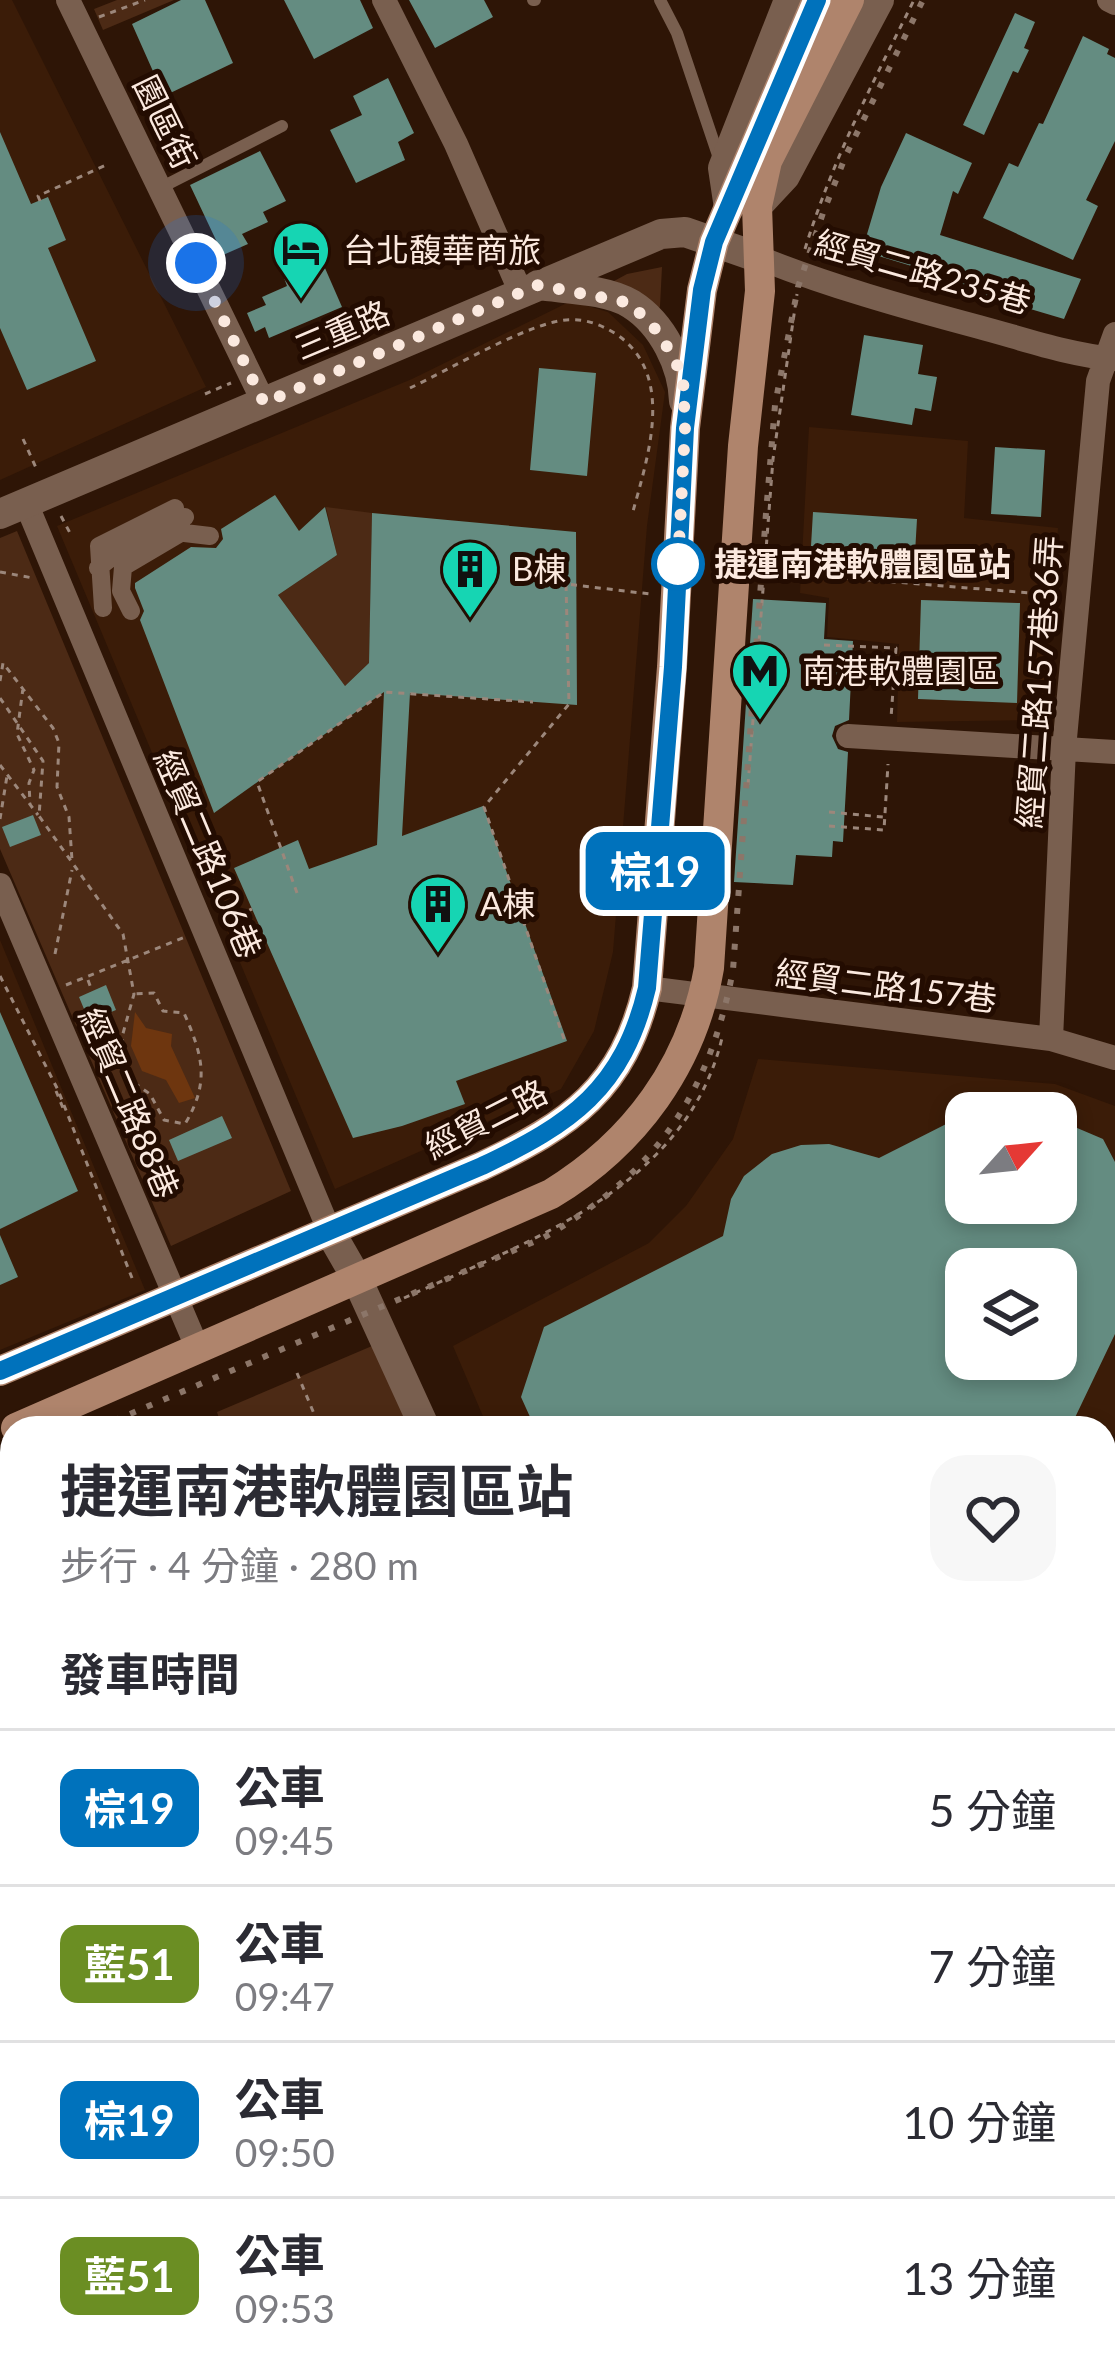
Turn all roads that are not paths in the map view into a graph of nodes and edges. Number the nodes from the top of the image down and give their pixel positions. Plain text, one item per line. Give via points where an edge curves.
1 (68, 0) edge
2 (383, 0) edge
3 (660, 0) edge
4 (789, 0) edge
5 (818, 0) edge
6 (849, 0) edge
7 (879, 0) edge
8 (282, 126) dead end
9 (723, 168) junction
10 (160, 188) junction
11 (743, 207) junction
12 (714, 242) junction
13 (757, 257) junction
14 (530, 289) junction
15 (1115, 334) edge
16 (1109, 359) edge
17 (264, 403) junction
18 (685, 428) junction
19 (13, 508) edge
20 (181, 519) junction
21 (123, 533) junction
22 (149, 534) junction
23 (210, 536) dead end
24 (107, 572) junction
25 (103, 608) dead end
26 (131, 611) dead end
27 (848, 736) dead end
28 (1064, 749) junction
29 (1115, 752) edge
30 (0, 885) edge
31 (10, 935) edge
32 (647, 988) junction
33 (704, 998) junction
34 (1051, 1039) junction
35 (1115, 1058) edge
36 (329, 1230) junction
37 (356, 1277) junction
38 (176, 1296) junction
39 (197, 1347) junction
40 (0, 1371) edge
41 (43, 1416) edge
42 (420, 1416) edge

1 - 10 street, 園區街
2 - 14 street
3 - 9 lane
4 - 9 street
5 - 11 main road
6 - 11 main road
7 - 11 street via 784,176
8 - 10 lane
9 - 11 street
10 - 17 street, 園區街
11 - 12 main road, 經貿二路
11 - 13 main road
12 - 13 street, 經貿二路235巷
12 - 14 street, 三重路 via 673,231
12 - 18 main road, 經貿二路
13 - 16 street, 經貿二路235巷 via 942,317
13 - 33 main road
14 - 17 street, 三重路
14 - 18 street via 630,303 683,376
15 - 16 street, 經貿二路157巷36弄
16 - 28 street, 經貿二路157巷36弄 via 1098,381
17 - 19 street, 三重路
18 - 32 main road, 經貿二路
19 - 36 street, 經貿二路106巷
20 - 21 street
20 - 22 street
20 - 23 street
20 - 24 street
21 - 22 street
21 - 24 street via 99,546
22 - 24 street
24 - 25 street
24 - 26 street
27 - 28 street
28 - 29 street
28 - 34 street, 經貿二路157巷36弄
30 - 31 street, 經貿二路88巷
31 - 38 street, 經貿二路88巷
32 - 33 street, 經貿二路157巷
32 - 36 main road, 經貿二路 via 635,1035 572,1117 482,1166
33 - 34 street, 經貿二路157巷
33 - 37 main road via 676,1070 586,1172
34 - 35 street, 經貿二路157巷
36 - 37 street
36 - 38 main road, 經貿二路
37 - 39 main road
37 - 42 street
38 - 39 street, 經貿二路88巷
38 - 40 main road, 經貿二路
39 - 41 main road

